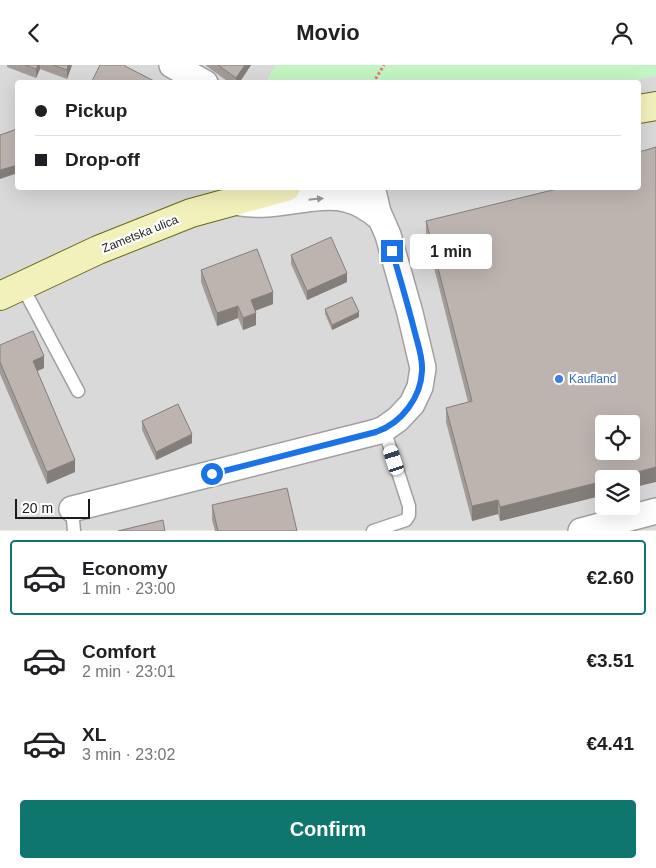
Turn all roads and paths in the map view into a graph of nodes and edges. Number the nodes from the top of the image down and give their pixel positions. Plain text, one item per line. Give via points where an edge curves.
1 (172, 65) edge
2 (384, 65) edge
3 (200, 80) edge
4 (375, 80) edge
5 (656, 106) edge
6 (641, 109) edge
7 (275, 190) edge
8 (373, 190) edge
9 (233, 202) junction
10 (380, 218) junction
11 (11, 291) edge
12 (78, 391) dead end
13 (384, 429) junction
14 (656, 511) edge
15 (73, 520) edge
16 (373, 531) edge
17 (580, 531) edge

1 - 3 street
2 - 4 path
5 - 6 main road
7 - 9 main road, Zametska ulica
8 - 10 street
9 -> 10 street via 270,205 332,197 346,199
9 - 11 main road, Zametska ulica via 191,213 98,250
10 - 13 street via 388,235 423,368 420,387 412,404
11 - 12 lane
13 - 15 street
13 - 16 lane via 409,515 406,520
14 - 17 street

